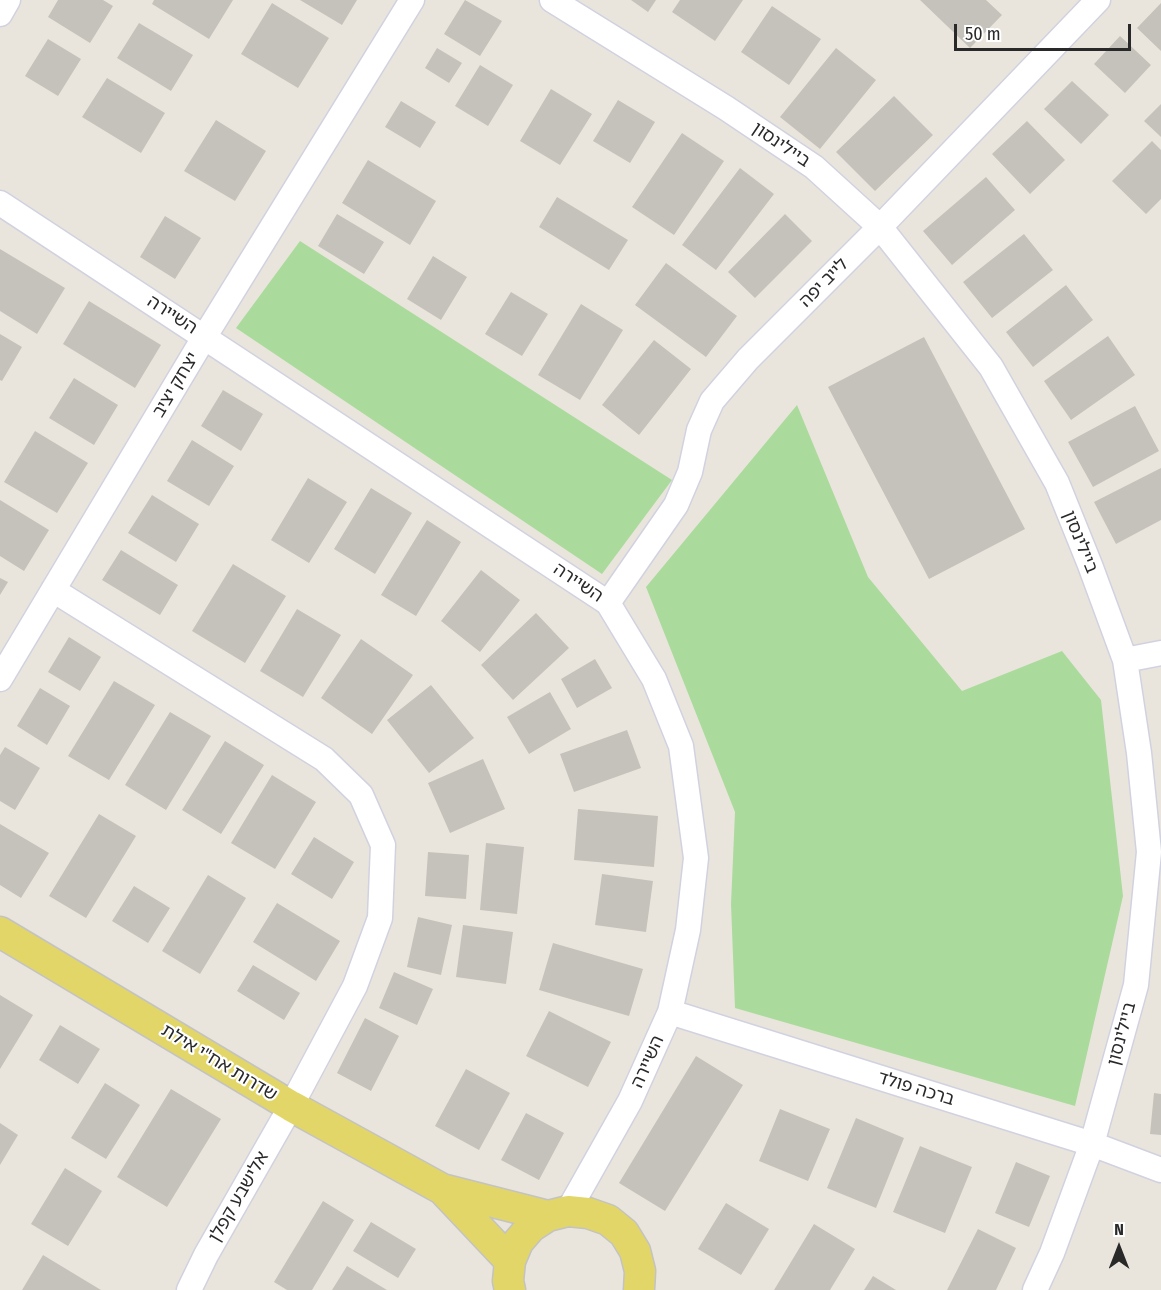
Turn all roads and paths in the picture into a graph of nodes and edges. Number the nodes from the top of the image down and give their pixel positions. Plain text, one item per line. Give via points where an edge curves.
1 (8, 0) edge
2 (412, 0) edge
3 (552, 0) edge
4 (1098, 0) edge
5 (0, 14) edge
6 (0, 203) edge
7 (880, 227) junction
8 (205, 336) junction
9 (53, 590) junction
10 (608, 603) junction
11 (1161, 654) edge
12 (1125, 660) junction
13 (0, 679) edge
14 (0, 932) edge
15 (670, 1012) junction
16 (291, 1106) junction
17 (1092, 1144) junction
18 (1161, 1170) edge
19 (442, 1189) junction
20 (558, 1214) junction
21 (510, 1275) edge
22 (189, 1290) edge
23 (639, 1290) edge
24 (1035, 1290) edge

1 - 5 street
2 - 8 street, יצחק יציב
3 - 7 street, ביילינסון via 814,167
4 - 7 street, לייב יפה
6 - 8 street, השיירה
7 - 10 street, לייב יפה via 748,359 712,401 676,505
7 - 12 street, ביילינסון via 991,367 1052,473
8 - 9 street, יצחק יציב
8 - 10 street, השיירה
9 - 13 street, יצחק יציב
9 - 16 street, אלישבע קפלן via 324,759 361,795 382,844 380,918 355,986
10 - 15 street, השיירה via 654,679 681,746 696,858 688,930
11 - 12 street
12 - 17 street, ביילינסון via 1149,852 1136,985
14 - 16 main road, שדרות אח"י אילת
15 - 17 street, ברכה פולד
15 - 20 street, השיירה via 630,1101
16 - 19 main road, שדרות אח"י אילת
16 - 22 street, אלישבע קפלן
17 - 18 street, ברכה פולד
17 - 24 street, ביילינסון
19 - 20 main road, שדרות אח"י אילת
19 - 21 main road, שדרות אח"י אילת
20 - 21 main road via 531,1227 518,1242
20 - 23 main road, שדרות אח"י אילת via 588,1213 608,1220 624,1233 635,1251

